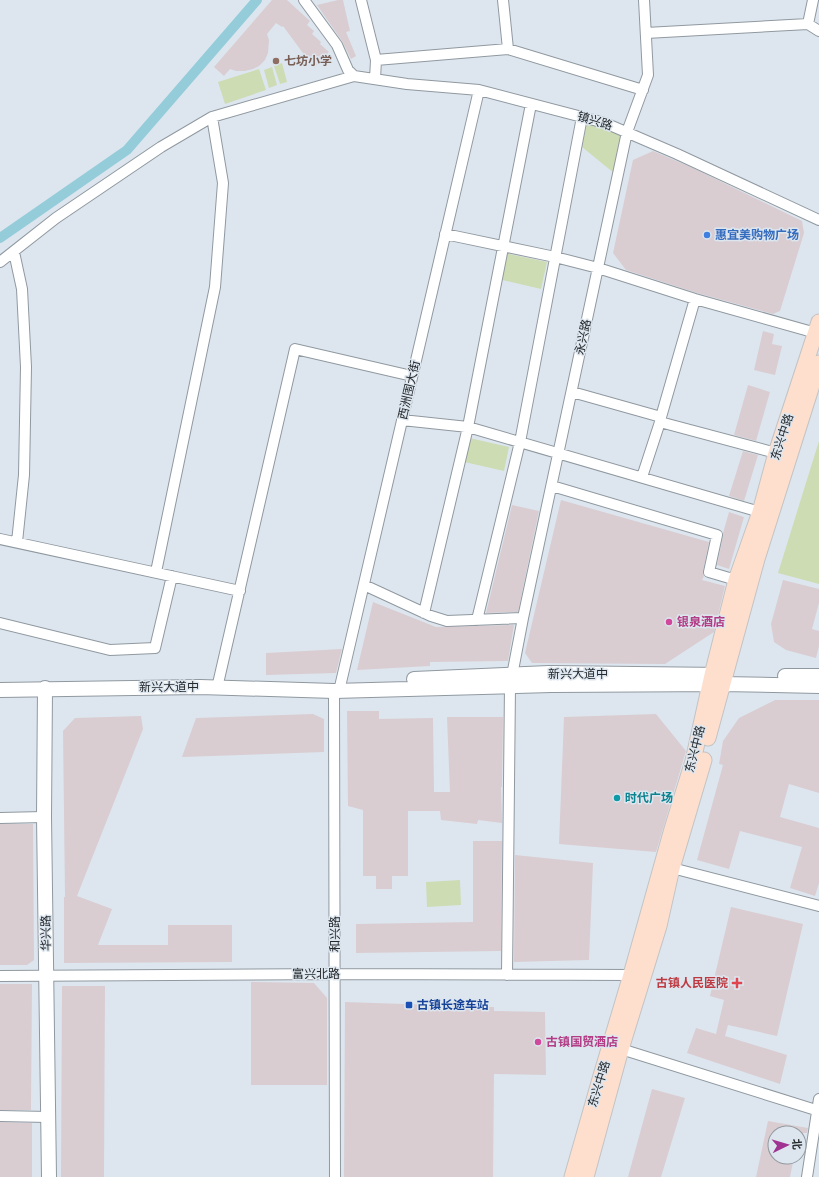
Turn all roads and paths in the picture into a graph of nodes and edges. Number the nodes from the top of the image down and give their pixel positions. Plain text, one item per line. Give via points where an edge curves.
1 (304, 0) edge
2 (361, 0) edge
3 (503, 0) edge
4 (644, 0) edge
5 (813, 0) edge
6 (808, 24) junction
7 (819, 31) edge
8 (646, 33) junction
9 (508, 49) junction
10 (376, 60) junction
11 (354, 76) junction
12 (376, 79) junction
13 (479, 90) junction
14 (643, 90) junction
15 (531, 104) junction
16 (212, 117) junction
17 (582, 117) junction
18 (627, 132) junction
19 (819, 220) edge
20 (445, 234) junction
21 (504, 246) junction
22 (14, 252) junction
23 (555, 257) junction
24 (0, 262) edge
25 (598, 268) junction
26 (695, 299) junction
27 (817, 328) edge
28 (819, 363) edge
29 (412, 376) junction
30 (572, 392) junction
31 (402, 420) junction
32 (661, 420) junction
33 (468, 427) junction
34 (520, 442) junction
35 (558, 453) junction
36 (776, 454) junction
37 (642, 477) junction
38 (552, 486) junction
39 (760, 512) junction
40 (0, 539) edge
41 (17, 542) junction
42 (156, 572) junction
43 (172, 576) junction
44 (736, 580) junction
45 (364, 585) junction
46 (240, 591) junction
47 (424, 613) junction
48 (523, 618) junction
49 (477, 620) junction
50 (0, 623) edge
51 (819, 676) edge
52 (511, 680) junction
53 (718, 680) junction
54 (802, 681) junction
55 (819, 686) edge
56 (45, 688) junction
57 (217, 688) junction
58 (0, 690) edge
59 (336, 691) junction
60 (44, 817) junction
61 (0, 818) edge
62 (672, 868) junction
63 (819, 906) edge
64 (335, 974) junction
65 (507, 975) junction
66 (631, 975) junction
67 (0, 976) edge
68 (46, 976) junction
69 (621, 1049) junction
70 (819, 1099) edge
71 (818, 1110) edge
72 (0, 1116) edge
73 (48, 1116) junction
74 (49, 1177) edge
75 (335, 1177) edge
76 (572, 1177) edge
77 (586, 1177) edge
78 (806, 1177) edge

1 - 11 street via 338,45 348,70
2 - 10 street
3 - 9 street
4 - 8 street, 永兴路
5 - 6 street
6 - 7 street
6 - 8 street
8 - 14 street, 永兴路 via 648,75
9 - 10 street
9 - 14 street
10 - 12 street
11 - 12 street, 镇兴路
11 - 16 street
12 - 13 street, 镇兴路
13 - 15 street, 镇兴路
13 - 20 street, 西洲围大街
14 - 18 street, 永兴路
15 - 17 street, 镇兴路
15 - 21 street
16 - 22 street via 161,147 70,209
16 - 42 street via 223,183 215,287
17 - 18 street, 镇兴路
17 - 23 street
18 - 19 street, 镇兴路
18 - 25 street, 永兴路
20 - 21 street
20 - 29 street, 西洲围大街
21 - 23 street
21 - 33 street
22 - 24 street
22 - 41 street via 22,289 26,367 24,475
23 - 25 street
23 - 34 street
25 - 26 street
25 - 30 street, 永兴路
26 - 27 street
26 - 32 street
27 - 36 main road, 东兴中路
28 - 53 main road, 东兴中路
29 - 31 street, 西洲围大街
29 - 46 street via 296,349
30 - 32 street
30 - 35 street, 永兴路
31 - 33 street
31 - 45 street, 西洲围大街
32 - 36 street
32 - 37 street
33 - 34 street
33 - 47 street
34 - 35 street
34 - 49 street
35 - 37 street
35 - 38 street, 永兴路
36 - 39 main road, 东兴中路
37 - 39 street
38 - 44 street via 717,535 709,572
38 - 48 street, 永兴路
39 - 44 main road, 东兴中路
40 - 41 street
41 - 42 street
42 - 43 street
43 - 46 street
43 - 50 street via 155,648 110,650
44 - 53 main road, 东兴中路
45 - 47 street
45 - 59 street, 西洲围大街
46 - 57 street
47 - 49 street via 447,621
48 - 49 street
48 - 52 street, 永兴路
51 - 54 main road, 新兴大道中
52 - 53 main road, 新兴大道中 via 549,673
52 - 59 main road, 新兴大道中 via 371,681
52 - 65 street, 永兴路
53 - 54 main road, 新兴大道中
53 - 62 main road, 东兴中路 via 702,766
53 - 66 main road, 东兴中路
54 - 55 main road, 新兴大道中
56 - 57 main road, 新兴大道中
56 - 58 main road, 新兴大道中
56 - 60 main road, 华兴路
57 - 59 main road, 新兴大道中
59 - 64 street, 和兴路
60 - 61 street
60 - 68 main road, 华兴路
62 - 63 street
62 - 69 main road, 东兴中路 via 660,926
64 - 65 street, 富兴北路
64 - 68 street, 富兴北路
64 - 75 street, 和兴路
65 - 66 street, 富兴北路
66 - 76 main road, 东兴中路
67 - 68 street, 富兴北路
68 - 73 main road, 华兴路
69 - 71 street
69 - 77 main road, 东兴中路
70 - 71 street
71 - 78 street
72 - 73 street
73 - 74 main road, 华兴路

